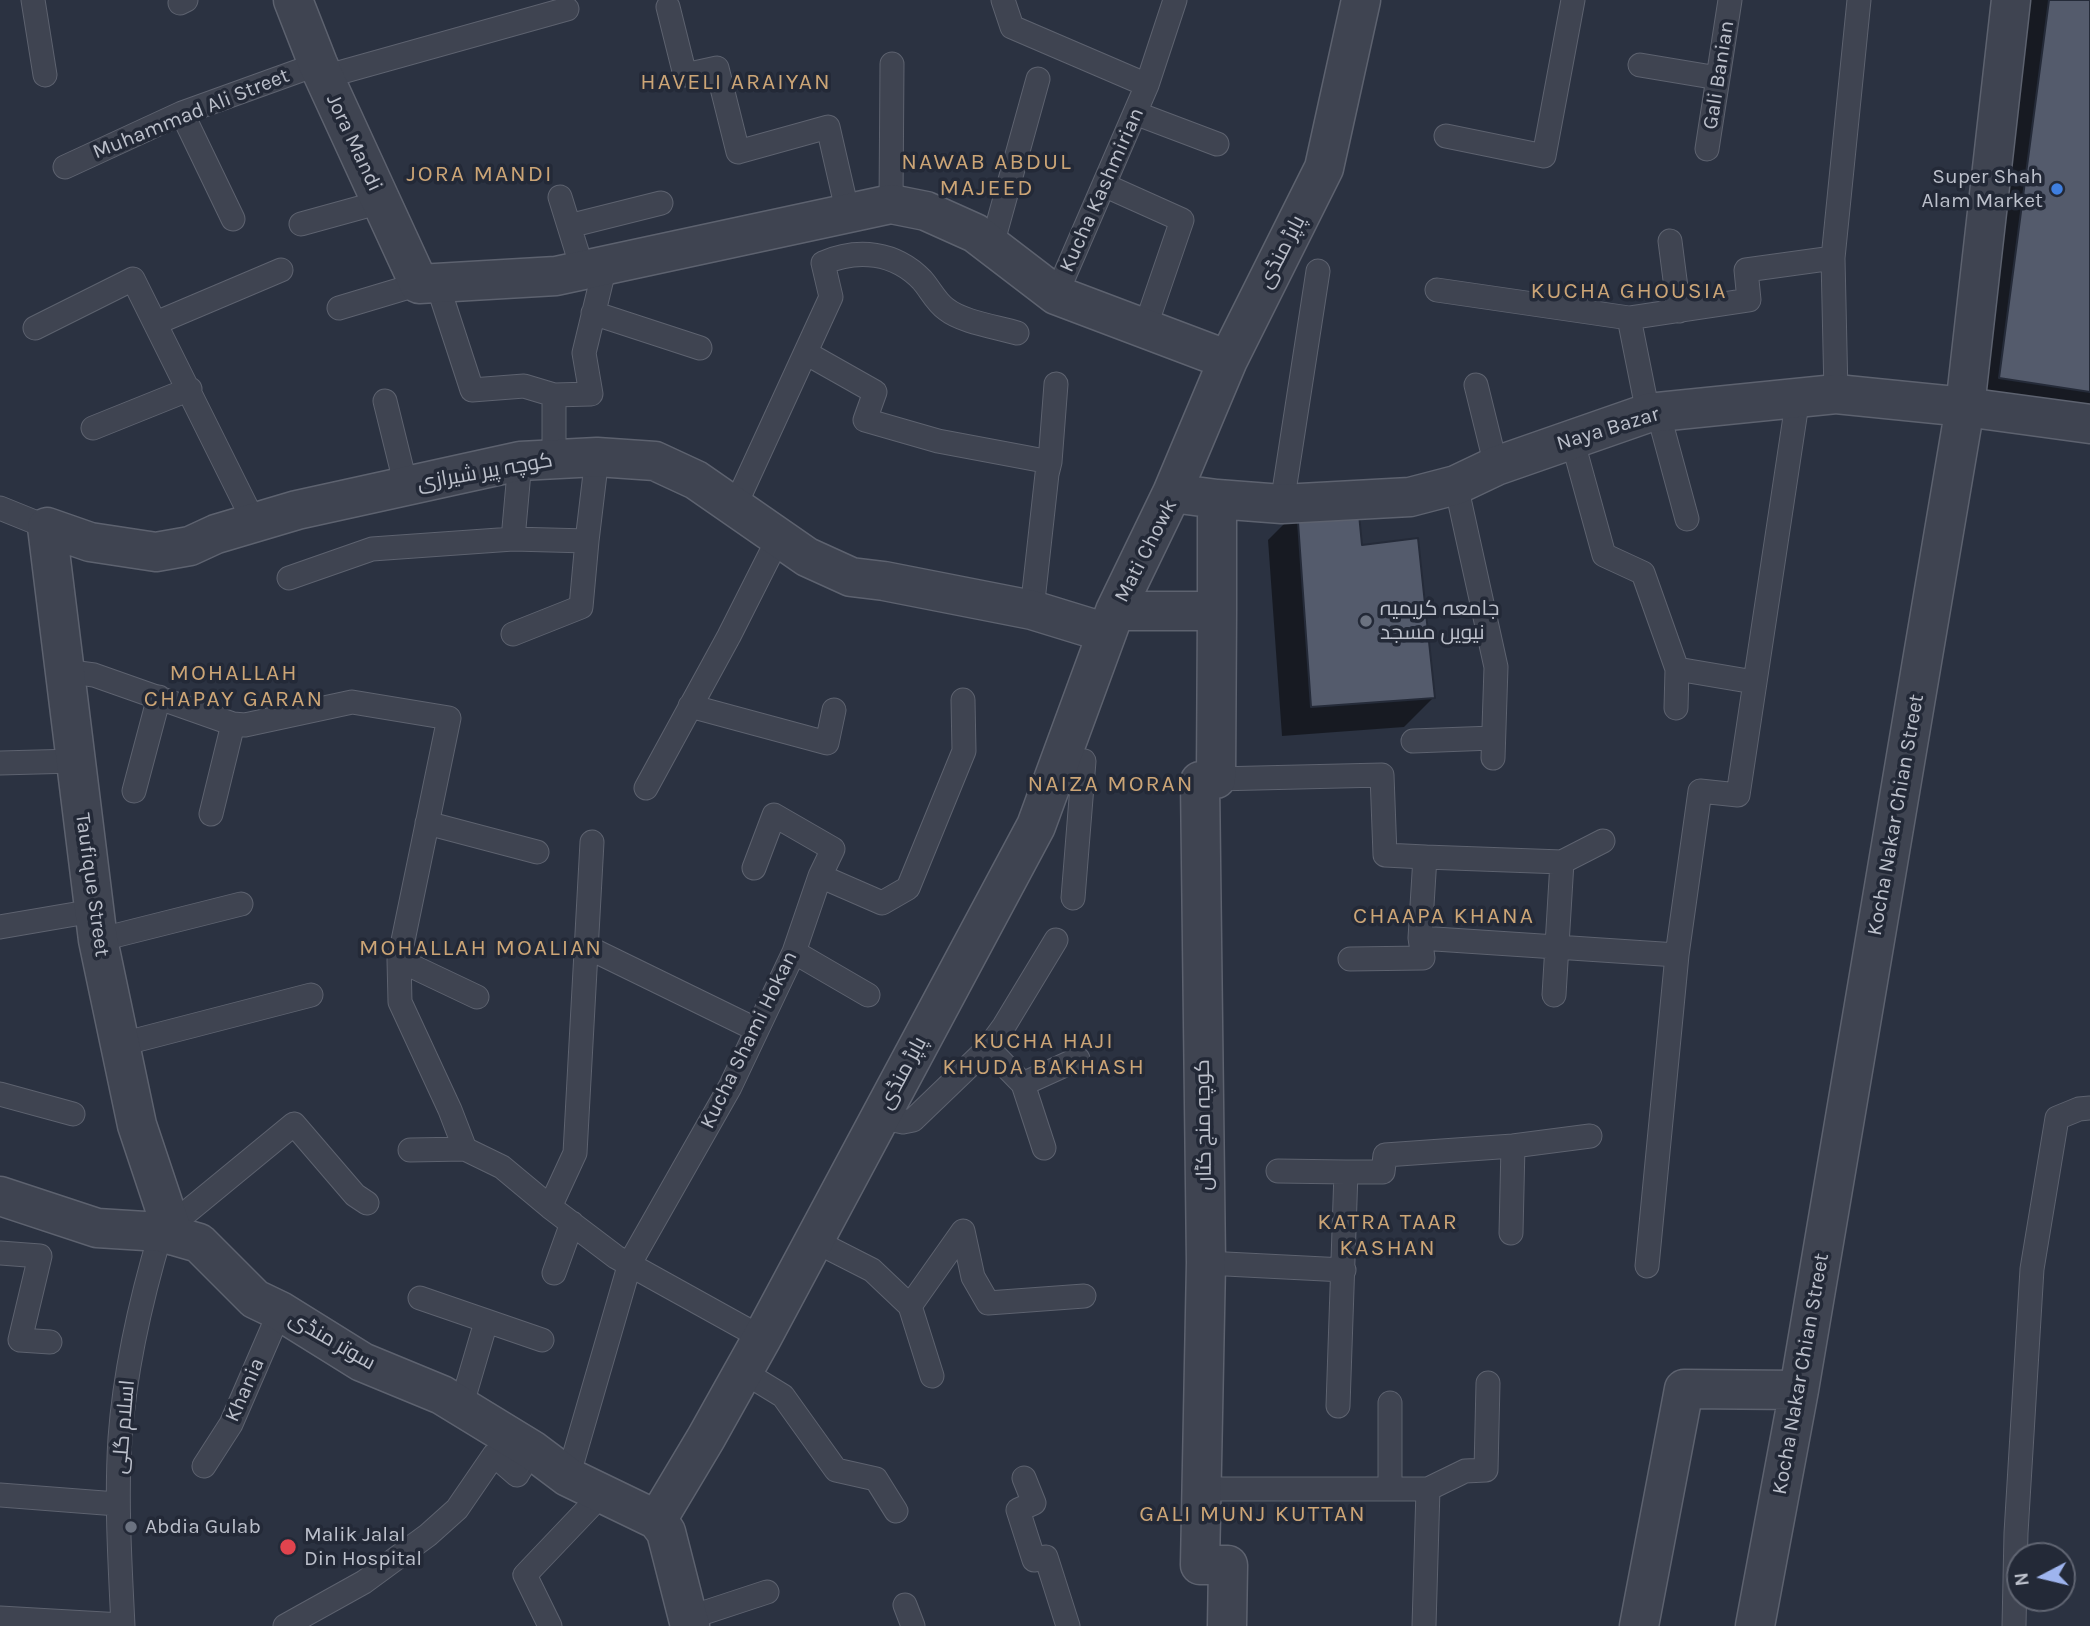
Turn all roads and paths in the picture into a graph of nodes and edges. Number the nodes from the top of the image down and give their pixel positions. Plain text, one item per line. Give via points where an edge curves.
1 (33, 0) edge
2 (293, 0) edge
3 (1003, 0) edge
4 (1175, 0) edge
5 (1361, 0) edge
6 (1573, 0) edge
7 (1730, 0) edge
8 (1859, 0) edge
9 (2011, 0) edge
10 (668, 6) dead end
11 (567, 9) dead end
12 (892, 64) dead end
13 (1640, 65) dead end
14 (321, 71) junction
15 (45, 75) dead end
16 (1718, 78) junction
17 (1038, 79) dead end
18 (1147, 85) junction
19 (182, 113) junction
20 (1135, 113) junction
21 (1446, 136) dead end
22 (1217, 144) dead end
23 (1707, 149) dead end
24 (65, 167) dead end
25 (1104, 185) junction
26 (560, 197) dead end
27 (382, 202) junction
28 (661, 203) dead end
29 (891, 204) junction
30 (848, 214) junction
31 (233, 219) dead end
32 (301, 224) dead end
33 (569, 226) junction
34 (1670, 241) dead end
35 (992, 245) junction
36 (1833, 258) junction
37 (594, 269) junction
38 (281, 270) dead end
39 (1318, 271) dead end
40 (428, 283) junction
41 (1437, 290) dead end
42 (1056, 295) junction
43 (339, 308) dead end
44 (1678, 311) junction
45 (593, 313) junction
46 (1629, 318) junction
47 (156, 323) junction
48 (35, 328) dead end
49 (1145, 328) junction
50 (1017, 333) dead end
51 (700, 348) dead end
52 (806, 353) junction
53 (1228, 360) junction
54 (1056, 384) dead end
55 (1476, 385) dead end
56 (190, 389) junction
57 (1836, 394) junction
58 (554, 395) junction
59 (1798, 397) junction
60 (385, 401) dead end
61 (1965, 407) junction
62 (1653, 412) junction
63 (2090, 424) edge
64 (93, 428) dead end
65 (1572, 439) junction
66 (597, 457) junction
67 (537, 460) junction
68 (1050, 462) junction
69 (1496, 466) junction
70 (1456, 485) junction
71 (406, 486) junction
72 (1172, 493) junction
73 (1217, 499) junction
74 (1282, 504) junction
75 (735, 506) junction
76 (0, 508) edge
77 (1687, 519) dead end
78 (254, 522) junction
79 (47, 527) junction
80 (779, 537) junction
81 (513, 539) junction
82 (587, 541) junction
83 (289, 578) dead end
84 (1031, 610) junction
85 (1217, 611) junction
86 (1111, 622) junction
87 (513, 634) dead end
88 (1677, 669) junction
89 (64, 671) junction
90 (1754, 682) junction
91 (159, 697) junction
92 (963, 700) dead end
93 (690, 706) junction
94 (1676, 708) dead end
95 (834, 710) dead end
96 (233, 724) junction
97 (1413, 741) dead end
98 (1061, 758) junction
99 (75, 761) junction
100 (0, 763) edge
101 (1216, 779) junction
102 (646, 788) dead end
103 (134, 791) dead end
104 (211, 814) dead end
105 (427, 823) junction
106 (1603, 841) dead end
107 (592, 842) dead end
108 (537, 852) dead end
109 (1425, 857) junction
110 (1562, 862) junction
111 (754, 868) dead end
112 (820, 876) junction
113 (1073, 898) dead end
114 (240, 904) dead end
115 (96, 926) junction
116 (0, 927) edge
117 (1420, 938) junction
118 (1056, 940) dead end
119 (1557, 946) junction
120 (587, 947) junction
121 (794, 952) junction
122 (1677, 955) junction
123 (1350, 959) dead end
124 (399, 960) junction
125 (311, 995) dead end
126 (868, 995) dead end
127 (1554, 995) dead end
128 (477, 997) dead end
129 (757, 1030) junction
130 (122, 1044) junction
131 (988, 1048) junction
132 (1079, 1059) dead end
133 (1023, 1084) junction
134 (0, 1094) edge
135 (2090, 1108) edge
136 (73, 1114) dead end
137 (879, 1117) junction
138 (1590, 1136) dead end
139 (1513, 1146) junction
140 (1044, 1148) dead end
141 (465, 1149) junction
142 (410, 1150) dead end
143 (1278, 1171) dead end
144 (1346, 1172) junction
145 (0, 1196) edge
146 (367, 1203) dead end
147 (550, 1207) junction
148 (572, 1223) junction
149 (168, 1231) junction
150 (1511, 1233) dead end
151 (813, 1240) junction
152 (0, 1253) edge
153 (630, 1263) junction
154 (1206, 1263) junction
155 (1647, 1266) dead end
156 (1344, 1270) junction
157 (554, 1273) dead end
158 (1084, 1296) dead end
159 (420, 1298) dead end
160 (910, 1306) junction
161 (280, 1311) junction
162 (486, 1322) junction
163 (762, 1338) junction
164 (542, 1340) dead end
165 (50, 1342) dead end
166 (742, 1371) junction
167 (932, 1376) dead end
168 (1488, 1383) dead end
169 (1799, 1390) junction
170 (1390, 1403) dead end
171 (1338, 1406) dead end
172 (461, 1407) junction
173 (532, 1450) junction
174 (204, 1466) dead end
175 (568, 1477) junction
176 (1024, 1478) dead end
177 (1201, 1489) junction
178 (1390, 1489) junction
179 (1428, 1489) junction
180 (603, 1493) junction
181 (0, 1495) edge
182 (117, 1504) junction
183 (896, 1511) dead end
184 (657, 1520) junction
185 (767, 1592) dead end
186 (0, 1618) edge
187 (689, 1622) edge
188 (122, 1626) edge
189 (285, 1626) edge
190 (550, 1626) edge
191 (1068, 1626) edge
192 (1227, 1626) edge
193 (1424, 1626) edge
194 (1639, 1626) edge
195 (1755, 1626) edge
196 (2014, 1626) edge

1 - 15 lane
2 - 14 street, Jora Mandi
3 - 18 lane, Kucha Kashmirian via 1012,27
4 - 18 lane, Kucha Kashmirian
5 - 53 street, پاپڑ منڈی via 1324,168
6 - 21 lane via 1544,156
7 - 16 lane, Gali Banian
8 - 36 lane
9 - 61 street, Kocha Nakar Chian Street
10 - 30 lane via 685,75 718,68 738,152 828,127
11 - 14 lane, Muhammad Ali Street
12 - 29 lane
13 - 16 lane
14 - 19 lane, Muhammad Ali Street
14 - 27 street, Jora Mandi
16 - 23 lane, Gali Banian
17 - 35 lane
18 - 20 lane, Kucha Kashmirian
19 - 24 lane, Muhammad Ali Street
19 - 31 lane
20 - 22 lane
20 - 25 lane, Kucha Kashmirian
25 - 42 lane, Kucha Kashmirian
25 - 49 lane via 1182,220
26 - 33 lane
27 - 32 lane
27 - 40 street, Jora Mandi
28 - 33 lane
29 - 30 street
29 - 35 street via 926,211
30 - 37 street
33 - 37 lane
34 - 44 lane
35 - 42 street
36 - 44 lane via 1746,270 1749,300
36 - 57 lane
37 - 40 street via 556,276
37 - 45 lane
38 - 47 lane
39 - 74 lane
40 - 43 lane
40 - 58 lane via 472,390 524,386
41 - 46 lane
42 - 49 street
44 - 46 lane
45 - 51 lane
45 - 58 lane via 584,353 591,394
46 - 62 lane
47 - 48 lane via 133,279
47 - 56 lane
49 - 53 street
50 - 52 lane via 946,309 900,261 862,253 823,263 831,298
52 - 68 lane via 875,392 865,420 938,442
52 - 75 lane
53 - 72 street, پاپڑ منڈی
54 - 68 lane
55 - 69 lane
56 - 64 lane
56 - 78 lane
57 - 59 street, Naya Bazar
57 - 61 street, Naya Bazar
58 - 67 lane
59 - 62 street, Naya Bazar
59 - 90 lane
60 - 71 lane
61 - 63 street, Naya Bazar
61 - 169 street, Kocha Nakar Chian Street
62 - 65 street, Naya Bazar
62 - 77 lane
65 - 69 street, Naya Bazar
65 - 88 lane via 1604,555 1643,573
66 - 67 street, کوچہ پیر شیرازی
66 - 75 street, کوچہ پیر شیرازی via 655,461 696,480
66 - 82 lane
67 - 71 street, کوچہ پیر شیرازی
67 - 81 lane
68 - 84 lane
69 - 70 street, Naya Bazar
70 - 74 street, Naya Bazar via 1410,497
70 - 97 lane via 1496,667 1493,748
71 - 78 street, کوچہ پیر شیرازی
72 - 73 street, Mati Chowk
72 - 86 street, Mati Chowk
73 - 74 street, Naya Bazar
73 - 85 street
75 - 80 street, کوچہ پیر شیرازی
76 - 79 lane
78 - 79 street, کوچہ پیر شیرازی via 190,546 156,552 90,542
79 - 89 street, Taufique Street
80 - 84 street, کوچہ پیر شیرازی via 807,557 851,577
80 - 93 lane
81 - 82 lane
81 - 83 lane via 372,549
82 - 87 lane via 581,607
84 - 86 street, کوچہ پیر شیرازی
85 - 86 street, Mati Chowk
85 - 101 street
86 - 98 street, پاپڑ منڈی
88 - 90 lane
88 - 94 lane
89 - 91 lane via 94,675
89 - 99 street, Taufique Street
90 - 122 lane via 1738,794 1700,791
91 - 96 lane
91 - 103 lane
92 - 112 lane via 964,751 908,888 882,903
93 - 95 lane via 827,744
93 - 102 lane
96 - 104 lane
96 - 105 lane via 352,702 449,718
98 - 113 lane via 1084,761
98 - 137 street, پاپڑ منڈی via 1036,826
99 - 100 lane
99 - 115 street, Taufique Street
101 - 109 lane via 1382,775 1385,855
101 - 154 street, کوچہ منج کٹاں via 1200,780
105 - 108 lane
105 - 124 lane
106 - 110 lane
107 - 120 lane
109 - 110 lane
109 - 117 lane
110 - 119 lane
111 - 112 lane, Kucha Shami Hokan via 774,815 833,849
112 - 121 lane, Kucha Shami Hokan
114 - 115 lane
115 - 116 lane
115 - 130 street, Taufique Street
117 - 119 lane
117 - 123 lane via 1423,958
118 - 131 lane
119 - 122 lane
119 - 127 lane
120 - 129 lane
120 - 147 lane via 575,1153
121 - 126 lane
121 - 129 lane, Kucha Shami Hokan
122 - 155 lane
124 - 128 lane
124 - 141 lane via 400,1002
125 - 130 lane
129 - 153 lane, Kucha Shami Hokan via 730,1087
130 - 149 street, Taufique Street via 137,1125
131 - 133 lane
131 - 137 lane via 913,1120
132 - 133 lane
133 - 140 lane
134 - 136 lane
135 - 196 lane via 2057,1118 2032,1269 2015,1533
137 - 151 street, پاپڑ منڈی
138 - 139 lane
139 - 144 lane via 1385,1155 1383,1172
139 - 150 lane
141 - 142 lane
141 - 147 lane via 502,1167
143 - 144 lane
144 - 156 lane
145 - 149 street, سوتر منڈی via 97,1228
146 - 149 lane via 294,1124
147 - 148 lane
148 - 153 lane
148 - 157 lane
149 - 161 street, سوتر منڈی via 199,1243 255,1299
149 - 182 lane, اسلام گلی via 140,1303 120,1434
151 - 160 lane via 872,1270
151 - 163 street, پاپڑ منڈی
152 - 165 lane via 40,1256 20,1340
153 - 163 lane
153 - 175 lane, Kucha Shami Hokan
154 - 156 lane
154 - 177 street, کوچہ منج کٹاں
156 - 171 lane
158 - 160 lane via 988,1303 973,1277 963,1231
159 - 162 lane
160 - 167 lane
161 - 172 street, سوتر منڈی via 362,1362
161 - 174 lane, Khania via 231,1424
162 - 164 lane
162 - 172 lane
163 - 166 street, پاپڑ منڈی
166 - 183 lane via 783,1396 835,1470 876,1479
166 - 184 street, پاپڑ منڈی
168 - 179 lane via 1486,1471 1465,1471
169 - 194 street via 1684,1389
169 - 195 street, Kocha Nakar Chian Street
170 - 178 lane
172 - 173 street, سوتر منڈی
173 - 175 street, سوتر منڈی
173 - 189 lane via 517,1475 494,1455 457,1509 428,1535 364,1582
175 - 180 street, سوتر منڈی
176 - 191 lane via 1034,1503 1018,1510 1034,1560 1046,1557
177 - 178 lane
177 - 192 street, کوچہ منج کٹاں via 1200,1565 1228,1565
178 - 179 lane
179 - 193 lane
180 - 184 street, سوتر منڈی
180 - 190 lane via 525,1575
181 - 182 lane
182 - 188 lane, اسلام گلی
184 - 187 street via 666,1532
185 - 187 lane
186 - 188 lane

